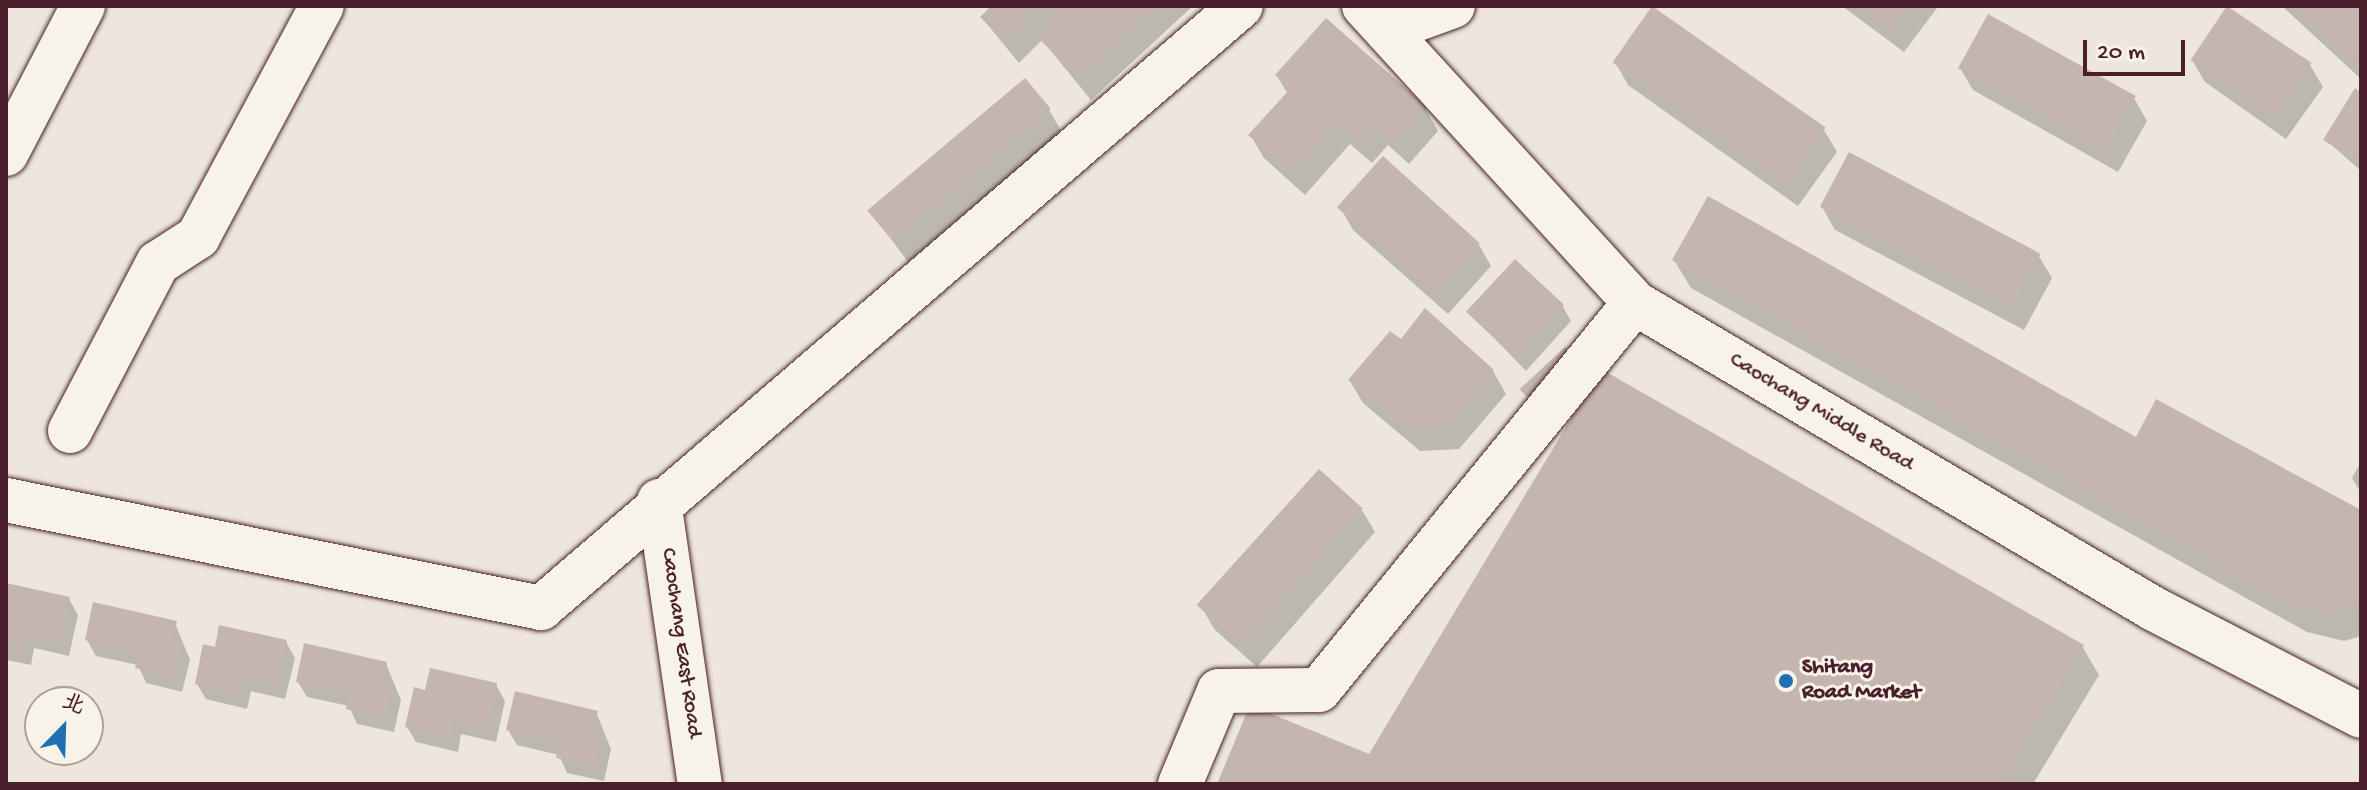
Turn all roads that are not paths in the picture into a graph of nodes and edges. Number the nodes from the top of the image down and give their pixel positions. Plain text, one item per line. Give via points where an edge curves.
1 (83, 6) edge
2 (322, 6) edge
3 (1241, 6) edge
4 (1453, 6) edge
5 (1377, 17) edge
6 (6, 154) edge
7 (1635, 303) junction
8 (70, 431) dead end
9 (6, 500) edge
10 (659, 501) junction
11 (2361, 716) edge
12 (700, 784) edge
13 (1180, 784) edge

1 - 6 street
2 - 8 street via 198,237 158,263
3 - 10 street
4 - 5 street
5 - 7 street, Caochang Middle Road
7 - 11 street, Caochang Middle Road via 2154,609
7 - 13 street via 1319,690 1219,691
9 - 10 street via 541,608
10 - 12 street, Caochang East Road

